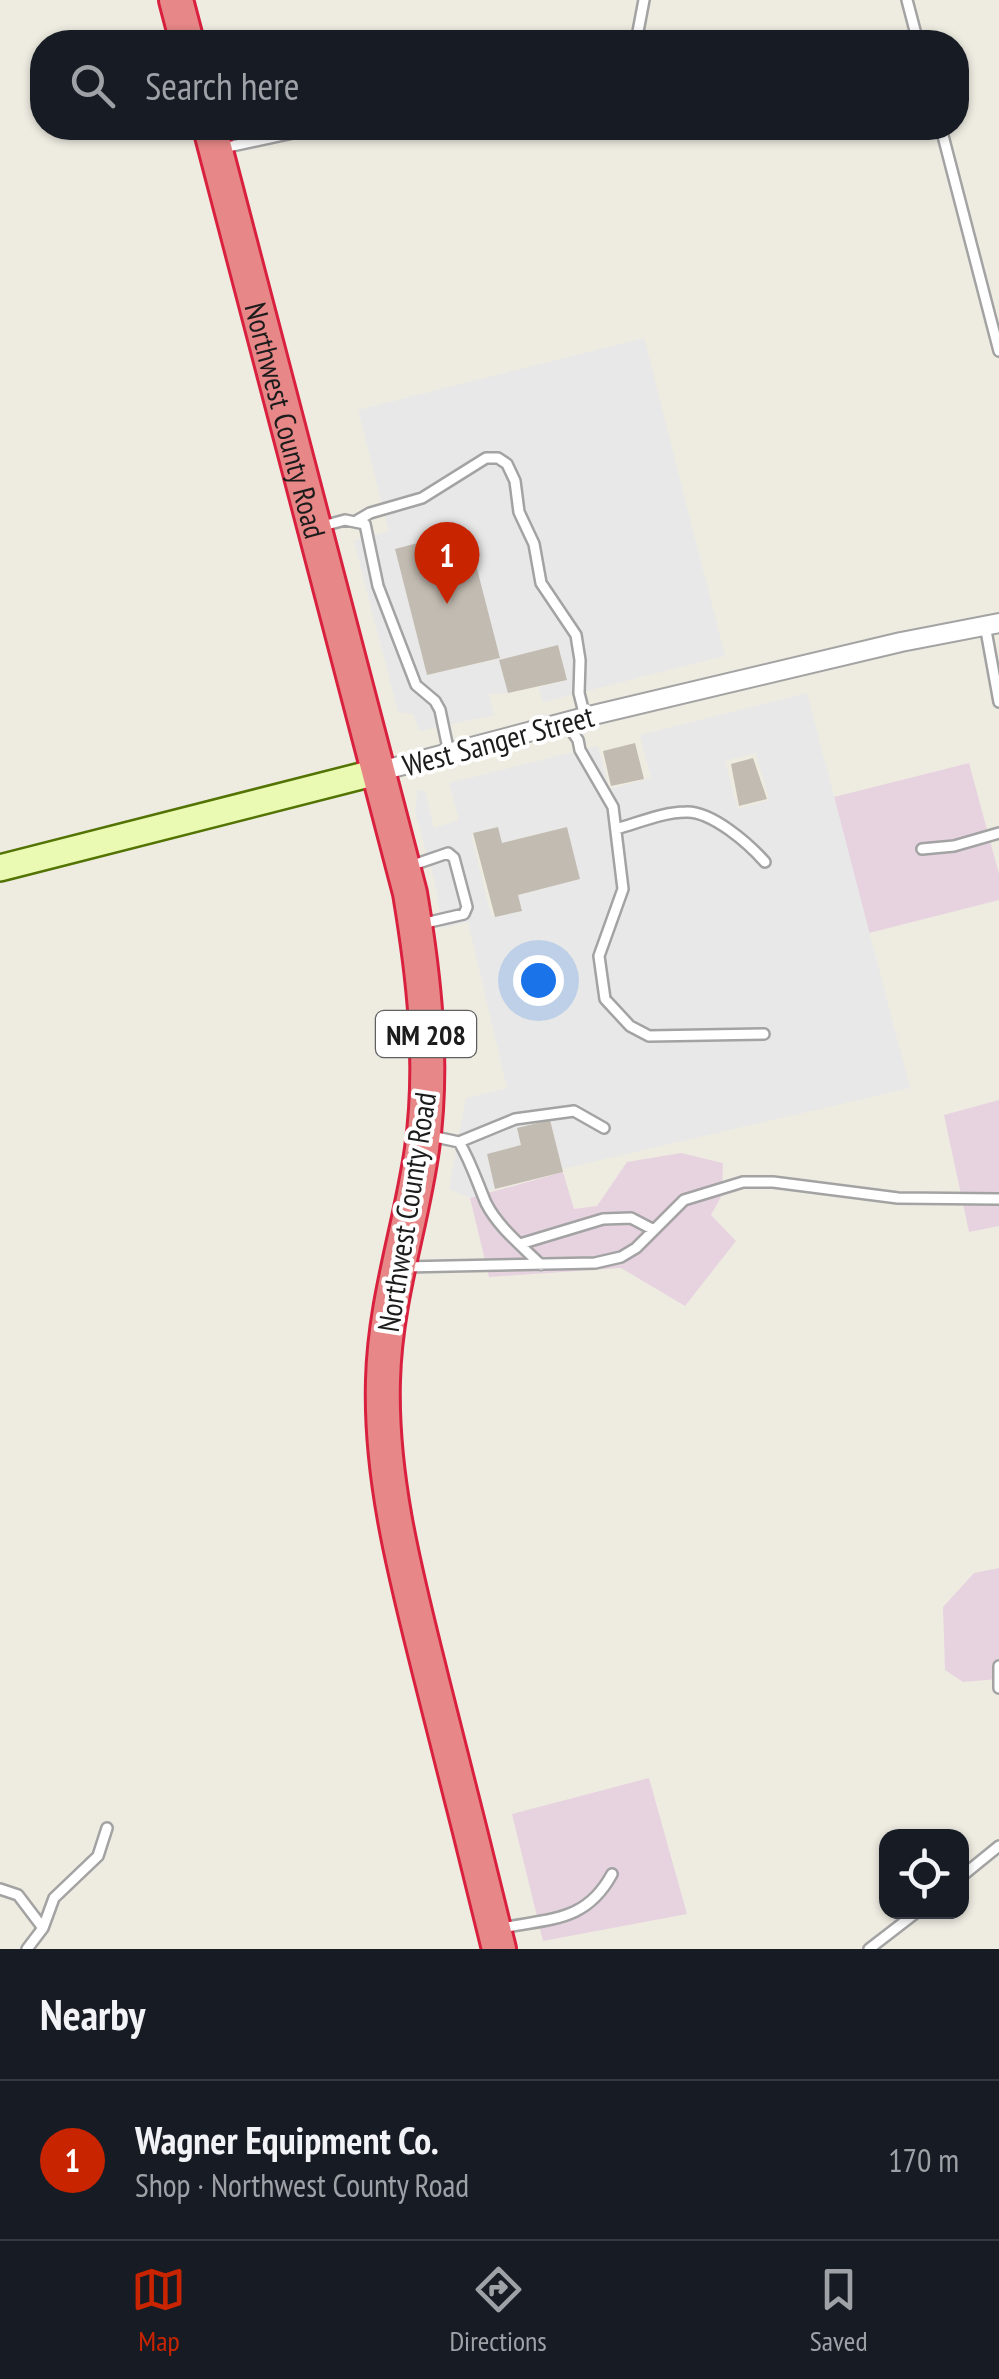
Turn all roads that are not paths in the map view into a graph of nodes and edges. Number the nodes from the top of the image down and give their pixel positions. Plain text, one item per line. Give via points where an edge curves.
1 (176, 0) edge
2 (644, 0) edge
3 (907, 0) edge
4 (185, 30) edge
5 (638, 30) edge
6 (915, 30) edge
7 (213, 140) edge
8 (944, 140) edge
9 (999, 351) edge
10 (358, 520) junction
11 (315, 528) junction
12 (992, 624) edge
13 (999, 702) edge
14 (585, 717) junction
15 (566, 723) junction
16 (449, 753) junction
17 (377, 772) junction
18 (616, 829) junction
19 (999, 832) edge
20 (922, 849) dead end
21 (765, 862) dead end
22 (0, 868) edge
23 (403, 869) junction
24 (415, 926) junction
25 (764, 1034) dead end
26 (604, 1128) dead end
27 (424, 1134) junction
28 (459, 1142) junction
29 (999, 1199) edge
30 (654, 1230) junction
31 (520, 1244) junction
32 (541, 1265) junction
33 (396, 1266) junction
34 (999, 1666) edge
35 (999, 1688) edge
36 (107, 1828) dead end
37 (999, 1846) edge
38 (969, 1870) edge
39 (612, 1874) dead end
40 (0, 1889) edge
41 (908, 1919) edge
42 (43, 1928) junction
43 (497, 1940) edge
44 (27, 1949) edge
45 (869, 1949) edge

1 - 4 highway
2 - 5 lane
3 - 6 lane
7 - 11 highway, Northwest County Road / NM 208
8 - 9 lane
10 - 11 lane
10 - 14 lane via 422,498 486,458 507,464 541,583 576,634
10 - 16 lane via 365,524 378,586 416,685 440,710
11 - 17 highway, Northwest County Road / NM 208
12 - 13 lane
12 - 14 street, West Sanger Street
14 - 15 street, West Sanger Street
15 - 16 street, West Sanger Street
15 - 18 lane via 613,807
16 - 17 street, West Sanger Street
17 - 22 main road, West Sanger Street
17 - 23 highway, Northwest County Road / NM 208
18 - 21 lane via 689,811 748,843
18 - 25 lane via 623,889 599,956 604,998 649,1036
19 - 20 lane
23 - 24 highway, Northwest County Road / NM 208
23 - 24 lane via 448,853 467,908
24 - 27 highway, Northwest County Road / NM 208 via 425,991
26 - 28 lane via 574,1110 515,1119
27 - 28 lane
27 - 33 highway, Northwest County Road / NM 208
28 - 31 lane via 488,1206
29 - 30 lane via 898,1198 743,1182 684,1200
30 - 31 lane via 631,1218 603,1219
30 - 32 lane via 621,1256
31 - 32 lane
32 - 33 lane
33 - 43 highway, Northwest County Road / NM 208 via 382,1380 390,1497
34 - 35 lane
36 - 42 lane via 98,1856 54,1898
37 - 38 lane
39 - 43 lane via 581,1911
40 - 42 lane via 18,1896
41 - 45 lane
42 - 44 lane

